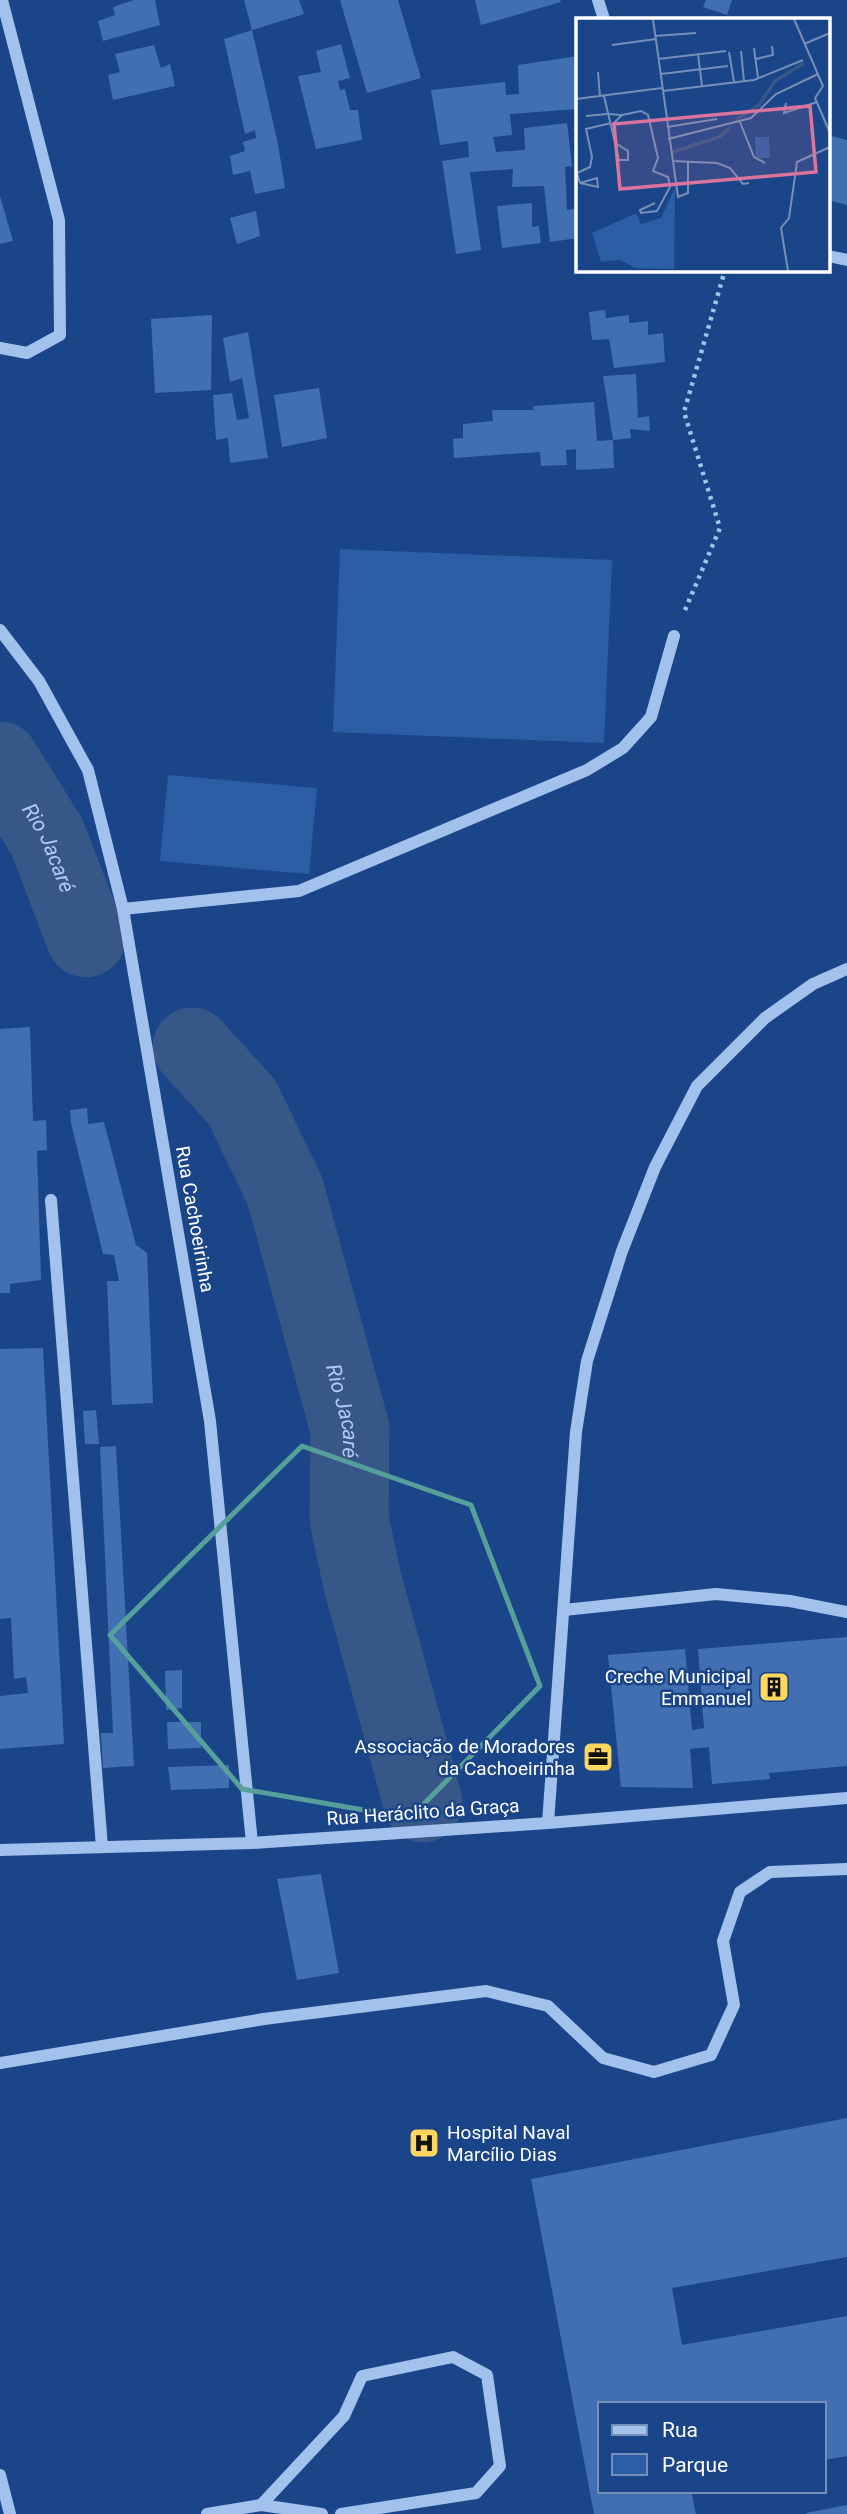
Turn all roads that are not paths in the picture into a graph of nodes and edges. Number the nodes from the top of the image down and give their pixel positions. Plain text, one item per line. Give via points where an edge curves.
1 (2, 0) edge
2 (598, 0) edge
3 (604, 18) edge
4 (0, 348) edge
5 (0, 630) edge
6 (674, 636) road end
7 (123, 909) junction
8 (847, 969) edge
9 (51, 1200) dead end
10 (565, 1610) junction
11 (847, 1612) edge
12 (847, 1798) edge
13 (548, 1824) junction
14 (252, 1843) junction
15 (102, 1847) junction
16 (0, 1850) edge
17 (847, 1869) edge
18 (0, 2063) edge
19 (0, 2475) edge
20 (261, 2505) junction
21 (10, 2514) edge
22 (207, 2514) edge
23 (322, 2514) edge
24 (341, 2514) edge

1 - 4 street via 59,220 60,335 27,353
2 - 3 street
5 - 7 street, Rua Cachoeirinha via 39,681 88,770
6 - 7 street via 651,716 623,748 587,771 299,891
7 - 14 street, Rua Cachoeirinha via 210,1421
8 - 10 street via 813,984 765,1018 697,1086 655,1167 587,1361 576,1432
9 - 15 street
10 - 11 street via 716,1594
10 - 13 street
12 - 13 street, Rua Heráclito da Graça
13 - 14 street, Rua Heráclito da Graça
14 - 15 street, Rua Heráclito da Graça
15 - 16 street, Rua Heráclito da Graça
17 - 18 street via 770,1872 740,1892 723,1941 734,2005 711,2055 654,2072 603,2058 548,2006 486,1992 264,2019
19 - 21 street
20 - 22 street
20 - 23 street
20 - 24 street via 344,2416 362,2375 453,2357 487,2375 500,2466 476,2493

